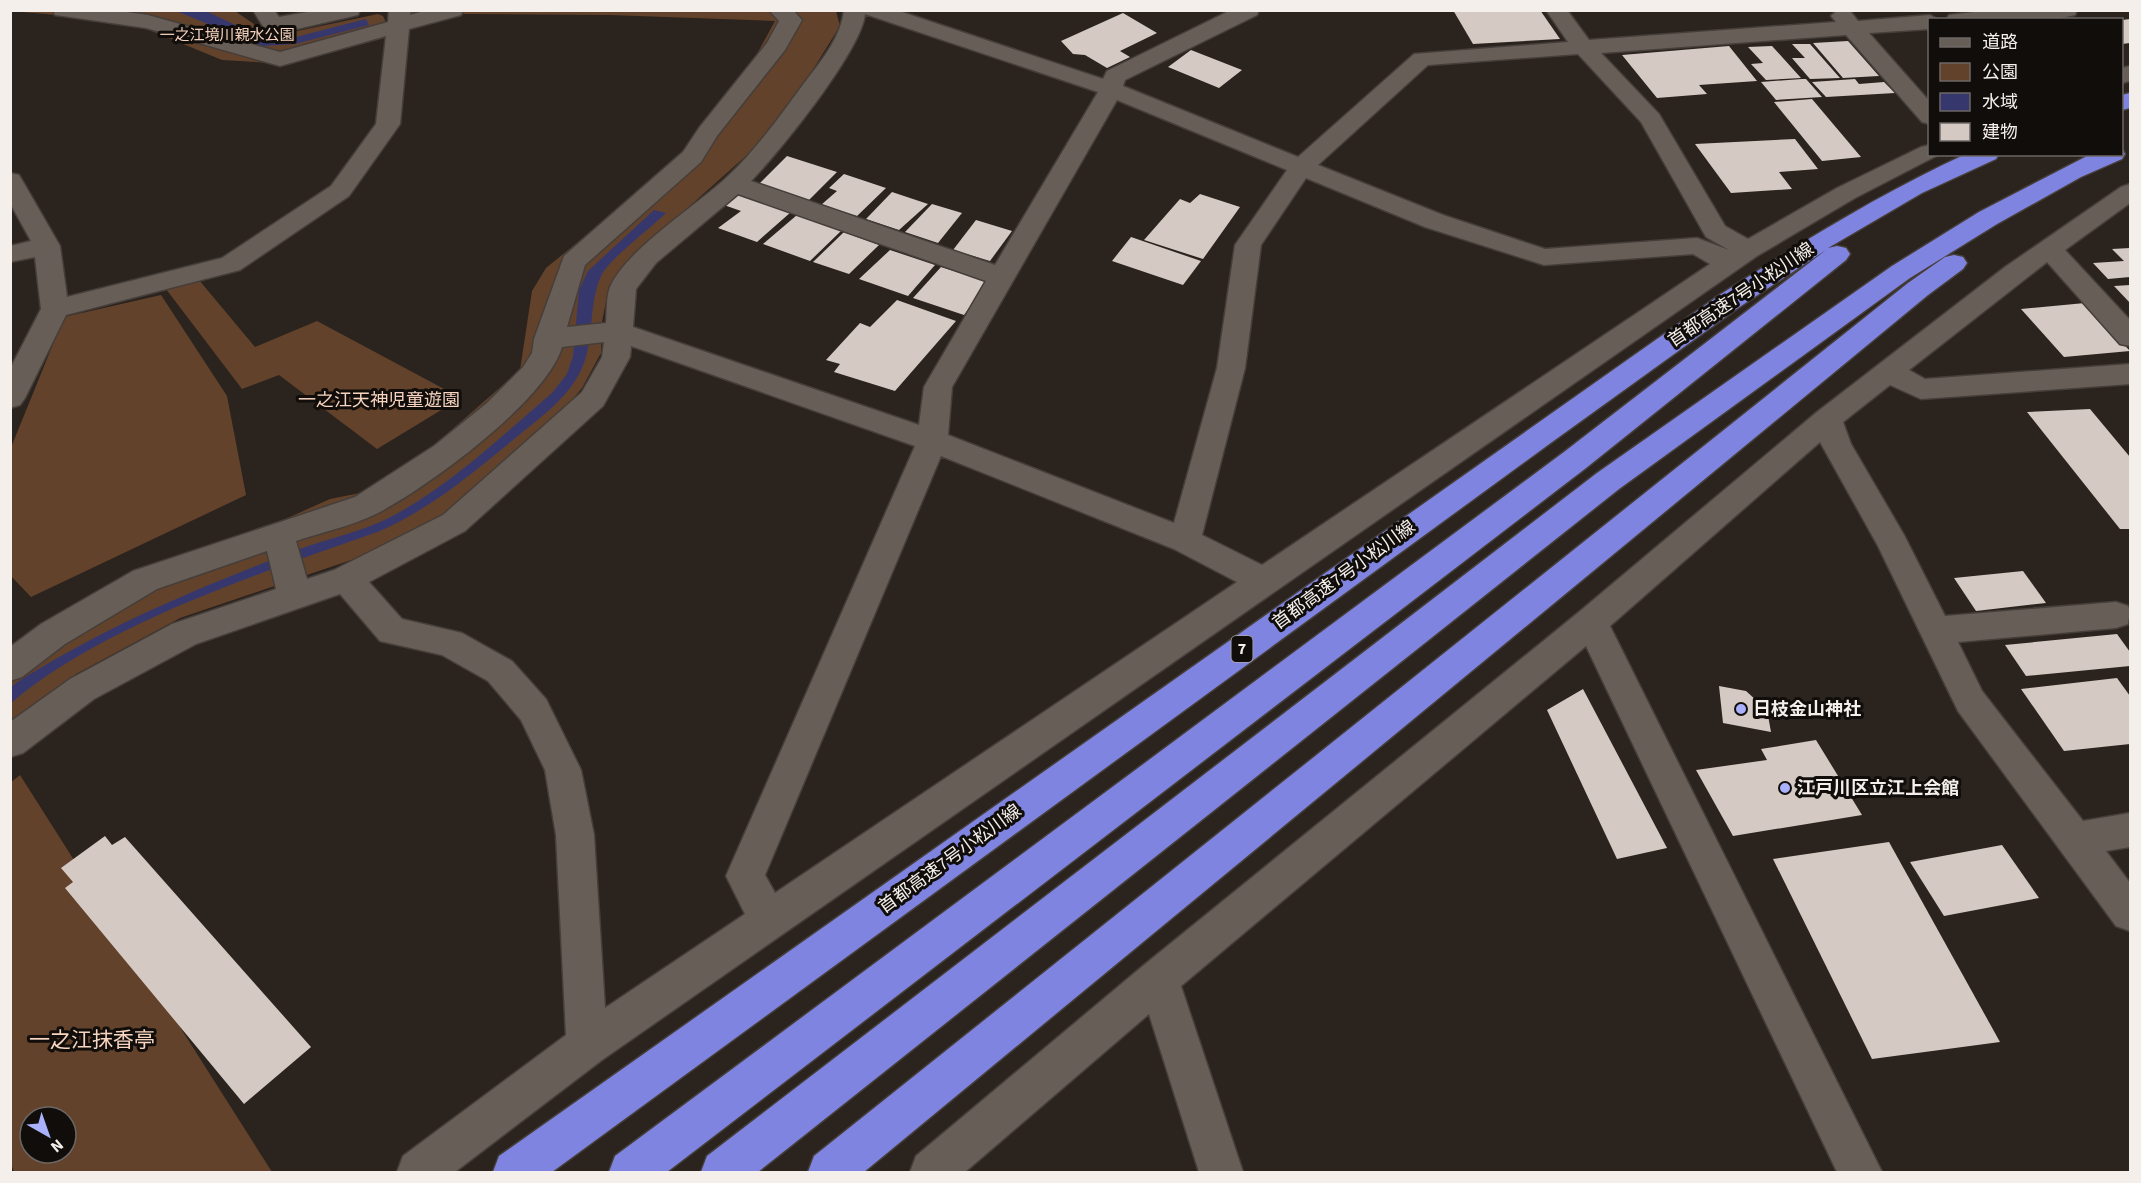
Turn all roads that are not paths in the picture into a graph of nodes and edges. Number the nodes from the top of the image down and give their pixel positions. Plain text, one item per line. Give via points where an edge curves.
1 (63, 10) edge
2 (263, 10) edge
3 (350, 10) edge
4 (453, 10) edge
5 (779, 10) edge
6 (855, 10) edge
7 (873, 10) edge
8 (1249, 10) edge
9 (1556, 10) edge
10 (1837, 10) edge
11 (2067, 10) edge
12 (2023, 17) edge
13 (400, 18) edge
14 (2001, 18) edge
15 (1928, 22) edge
16 (1853, 29) junction
17 (1583, 47) junction
18 (1111, 89) junction
19 (1928, 116) edge
20 (1928, 152) edge
21 (2130, 152) edge
22 (1983, 156) edge
23 (2004, 156) edge
24 (2108, 156) edge
25 (1301, 167) junction
26 (10, 180) edge
27 (734, 184) junction
28 (2130, 192) edge
29 (47, 246) junction
30 (2049, 248) junction
31 (10, 254) edge
32 (1738, 256) junction
33 (1003, 277) junction
34 (55, 309) junction
35 (606, 332) junction
36 (2130, 337) edge
37 (557, 338) junction
38 (1889, 372) junction
39 (2130, 374) edge
40 (10, 398) edge
41 (1827, 419) junction
42 (932, 441) junction
43 (279, 539) junction
44 (1185, 540) junction
45 (346, 579) junction
46 (1264, 582) junction
47 (292, 588) junction
48 (2116, 615) dead end
49 (1591, 622) junction
50 (1935, 630) junction
51 (10, 667) edge
52 (10, 742) edge
53 (2130, 830) edge
54 (2075, 840) junction
55 (2130, 913) edge
56 (768, 918) junction
57 (1158, 979) junction
58 (587, 1045) junction
59 (419, 1173) edge
60 (515, 1173) edge
61 (631, 1173) edge
62 (723, 1173) edge
63 (830, 1173) edge
64 (932, 1173) edge
65 (1221, 1173) edge
66 (1860, 1173) edge

1 - 13 street via 147,22 280,59
2 - 3 street via 272,23 288,24
4 - 13 street
5 - 37 street via 791,20 777,45 692,157 573,262
6 - 27 street via 838,53 818,84 768,150
7 - 18 street
8 - 18 street via 1115,76
9 - 17 street
10 - 16 street
11 - 12 street
12 - 14 street
13 - 34 street via 388,124 340,191 231,264
15 - 16 street
16 - 17 street
16 - 19 street
17 - 25 street via 1422,59
17 - 32 street via 1651,119 1715,231
18 - 25 street
18 - 33 street
20 - 32 street via 1846,193
21 - 63 highway via 2002,229 1918,289
22 - 60 highway, 首都高速7号小松川線 / 7 via 1913,188 1824,239 1728,302
23 - 61 highway via 1926,198 1840,252 1575,460
24 - 62 highway via 1998,212 1902,272 1617,474
25 - 32 street via 1434,221 1544,257 1697,246
25 - 44 street via 1248,245 1231,368
26 - 29 street
27 - 33 street
27 - 35 street via 647,257 623,288
28 - 30 street
29 - 31 street
29 - 34 street
30 - 36 street
30 - 38 street
32 - 46 street
33 - 42 street via 938,387
34 - 40 street
35 - 37 street
35 - 42 street
35 - 45 street via 616,357 593,399 454,524
37 - 43 street via 533,374 446,454 366,505
38 - 39 street via 1922,389
38 - 41 street
41 - 49 street
41 - 50 street via 1836,444 1893,544
42 - 44 street
42 - 56 street via 745,876
43 - 47 street
43 - 51 street via 146,580 53,634
44 - 46 street
45 - 47 street
45 - 58 street via 392,631 450,644 500,671 534,710 563,770 575,835
46 - 56 street
47 - 52 street via 184,633 82,689
48 - 50 street
49 - 57 street
49 - 66 street
50 - 54 street via 1970,701
53 - 54 street
54 - 55 street
56 - 58 street
57 - 64 street
57 - 65 street
58 - 59 street

